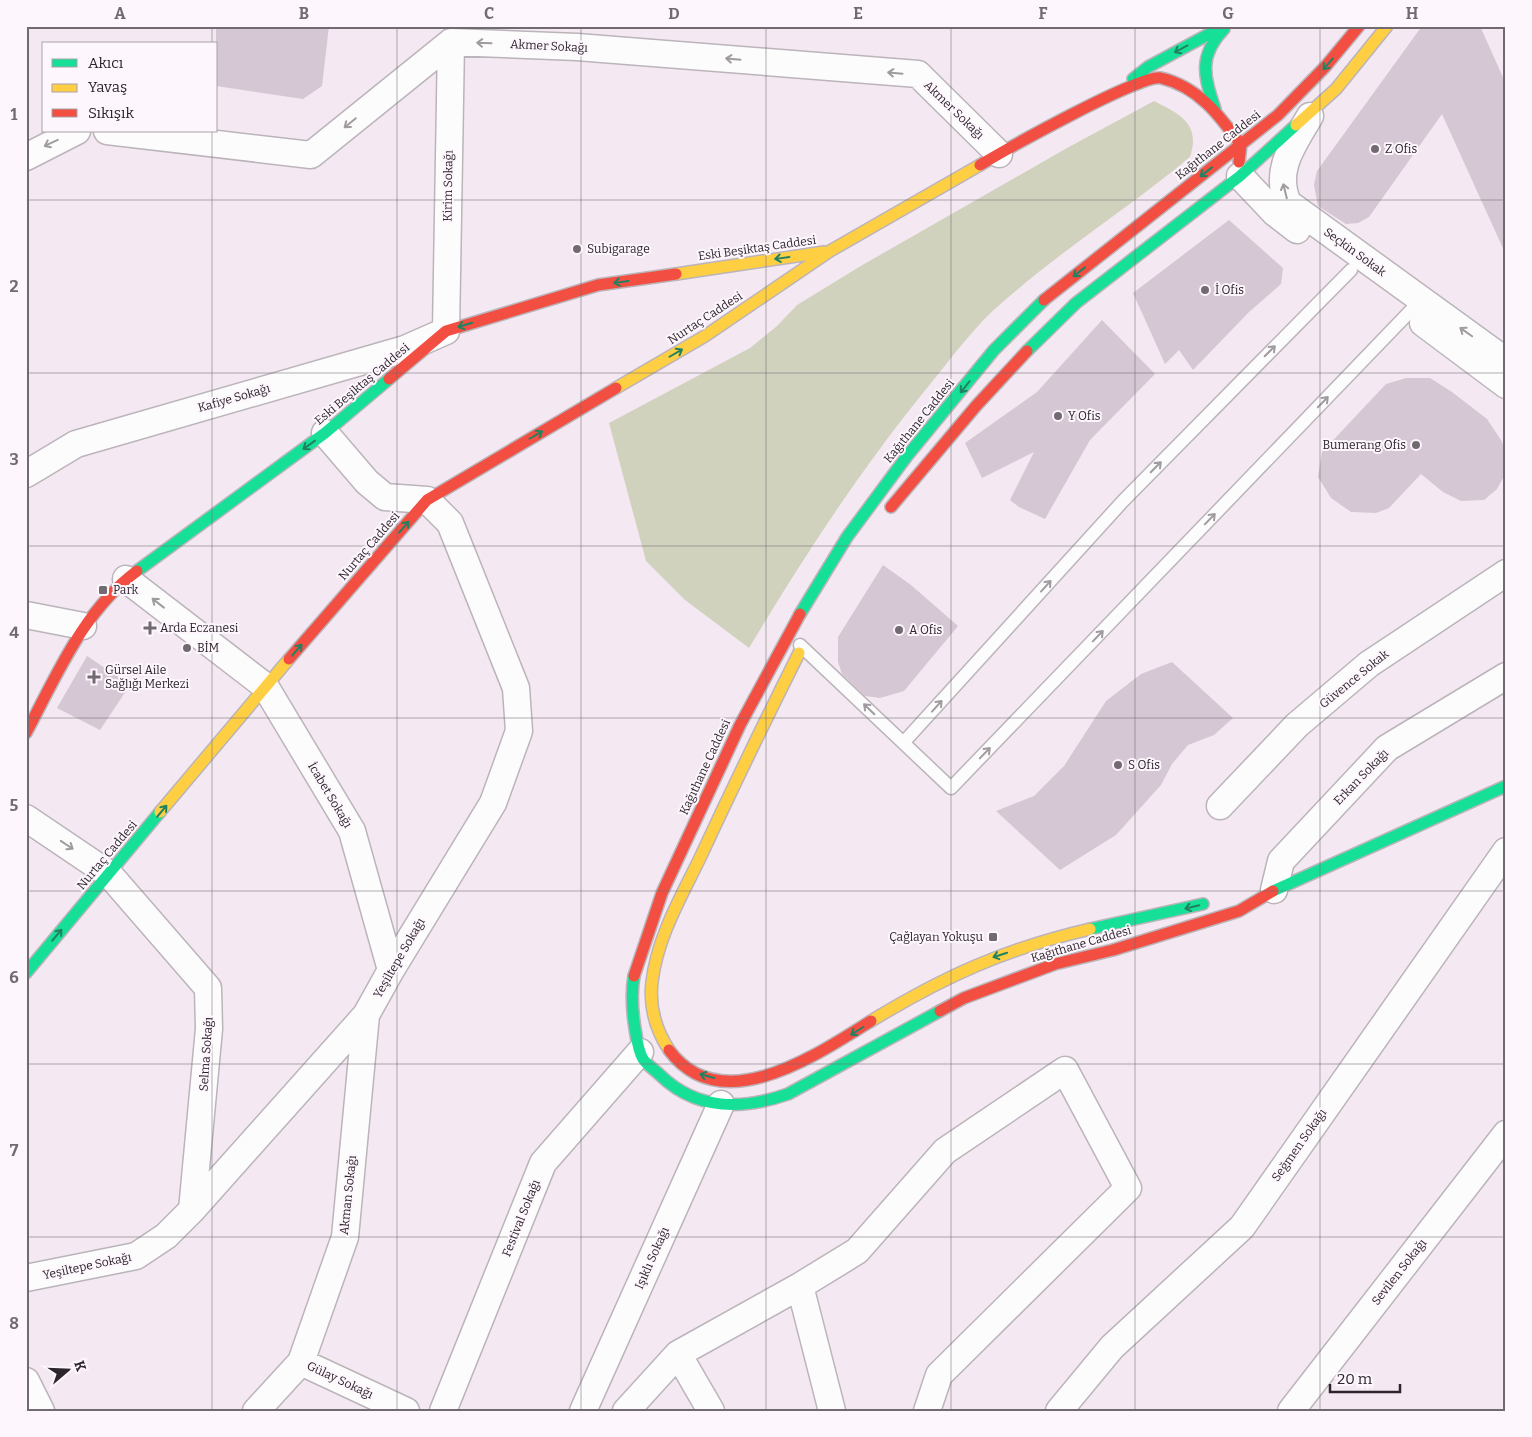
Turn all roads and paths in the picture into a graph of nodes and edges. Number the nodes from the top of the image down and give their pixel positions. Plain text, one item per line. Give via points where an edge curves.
1 (1226, 26) edge
2 (1359, 26) edge
3 (1387, 26) edge
4 (451, 42) junction
5 (1114, 94) junction
6 (1215, 109) junction
7 (1314, 109) junction
8 (75, 132) edge
9 (116, 132) edge
10 (1241, 145) junction
11 (999, 154) junction
12 (26, 157) edge
13 (1240, 176) junction
14 (830, 251) junction
15 (1351, 270) junction
16 (689, 272) junction
17 (728, 279) dead end
18 (748, 297) dead end
19 (1415, 306) junction
20 (735, 316) junction
21 (446, 331) junction
22 (1506, 361) edge
23 (1506, 385) edge
24 (325, 433) junction
25 (26, 474) edge
26 (427, 500) junction
27 (886, 513) dead end
28 (1506, 572) edge
29 (126, 579) junction
30 (26, 615) edge
31 (83, 626) junction
32 (787, 635) junction
33 (805, 642) junction
34 (1506, 676) edge
35 (265, 686) junction
36 (26, 733) edge
37 (904, 742) junction
38 (1506, 786) edge
39 (1220, 806) dead end
40 (26, 818) edge
41 (1506, 851) edge
42 (109, 874) junction
43 (1274, 890) junction
44 (1240, 896) dead end
45 (1211, 903) dead end
46 (391, 970) junction
47 (26, 973) edge
48 (366, 1015) junction
49 (651, 1043) junction
50 (724, 1092) junction
51 (1506, 1134) edge
52 (192, 1210) junction
53 (26, 1278) edge
54 (800, 1286) junction
55 (678, 1354) junction
56 (301, 1362) junction
57 (26, 1381) edge
58 (41, 1411) edge
59 (256, 1411) edge
60 (406, 1411) edge
61 (443, 1411) edge
62 (583, 1411) edge
63 (626, 1411) edge
64 (711, 1411) edge
65 (832, 1411) edge
66 (927, 1411) edge
67 (1059, 1411) edge
68 (1291, 1411) edge

1 -> 5 main road via 1148,67
1 - 6 main road via 1209,46 1203,63
2 -> 10 main road, Kağıthane Caddesi via 1292,101
3 - 7 main road via 1336,89
4 -> 9 street via 311,155
11 -> 4 street, Akmer Sokağı via 918,74 577,47
4 - 21 street, Kirim Sokağı
5 - 6 main road via 1148,79 1160,78 1192,91
5 - 11 main road, Nurtaç Caddesi
6 - 10 main road
7 - 13 main road
19 -> 7 street, Seçkin Sokak via 1288,203 1283,191 1285,160
8 -> 12 street
10 - 13 main road
10 -> 32 main road, Kağıthane Caddesi via 1060,286 994,350 858,522
11 - 14 main road, Nurtaç Caddesi
13 - 15 street, Seçkin Sokak via 1275,213
13 - 27 main road via 1076,303 1042,334
14 -> 16 main road, Eski Beşiktaş Caddesi
14 - 20 main road, Nurtaç Caddesi
15 - 19 street, Seçkin Sokak
37 -> 15 lane via 1123,501
16 - 17 main road
16 -> 21 main road, Eski Beşiktaş Caddesi via 598,285
18 - 20 main road
22 -> 19 street, Seçkin Sokak
19 - 23 street, Seçkin Sokak
37 -> 19 lane via 951,788
26 -> 20 main road, Nurtaç Caddesi
21 - 24 main road, Eski Beşiktaş Caddesi
21 - 25 street, Kafiye Sokağı via 405,349 76,444
24 - 26 street via 367,482 385,497
24 -> 29 main road, Eski Beşiktaş Caddesi
35 -> 26 main road, Nurtaç Caddesi
26 - 46 street, Yeşiltepe Sokağı via 450,523 516,688 519,731 493,803
28 - 39 street, Güvence Sokak via 1369,664 1297,725
29 - 31 main road, Eski Beşiktaş Caddesi
35 -> 29 street
30 - 31 street
31 - 36 main road, Eski Beşiktaş Caddesi
32 - 33 lane
32 - 49 main road, Kağıthane Caddesi via 740,726 662,893 638,960 631,1000
37 -> 33 lane
33 - 49 main road, Kağıthane Caddesi via 740,770 675,912 653,979
34 - 43 street, Erkan Sokağı via 1388,748 1281,861
42 -> 35 main road, Nurtaç Caddesi
35 - 46 street, İcabet Sokağı via 352,831
38 - 43 main road, Kağıthane Caddesi
40 -> 42 street, Selma Sokağı
41 - 67 street, Seğmen Sokağı via 1242,1227 1112,1347
47 -> 42 main road, Nurtaç Caddesi
42 - 52 street, Selma Sokağı via 208,988 209,1029
43 - 44 main road, Kağıthane Caddesi
43 - 50 main road, Kağıthane Caddesi via 1239,911 1056,964 964,998 788,1094 765,1102
45 -> 50 main road, Kağıthane Caddesi via 1076,934 983,961 932,985 790,1068
46 - 48 street, Yeşiltepe Sokağı
48 - 52 street, Yeşiltepe Sokağı
48 - 56 street, Akman Sokağı via 345,1237
50 -> 49 main road, Kağıthane Caddesi
49 - 50 main road, Kağıthane Caddesi via 643,1059 674,1089 698,1100
49 - 61 street, Festival Sokağı via 544,1163
50 - 62 street, Işıklı Sokağı
51 - 68 street, Sevilen Sokağı
52 - 53 street, Yeşiltepe Sokağı via 166,1236 136,1256
54 - 55 street
54 - 65 street
54 - 66 street via 857,1251 944,1151 1065,1070 1128,1188 940,1375
55 - 63 street
55 - 64 street
56 - 59 street, Akman Sokağı
56 - 60 street, Gülay Sokağı
57 - 58 street

